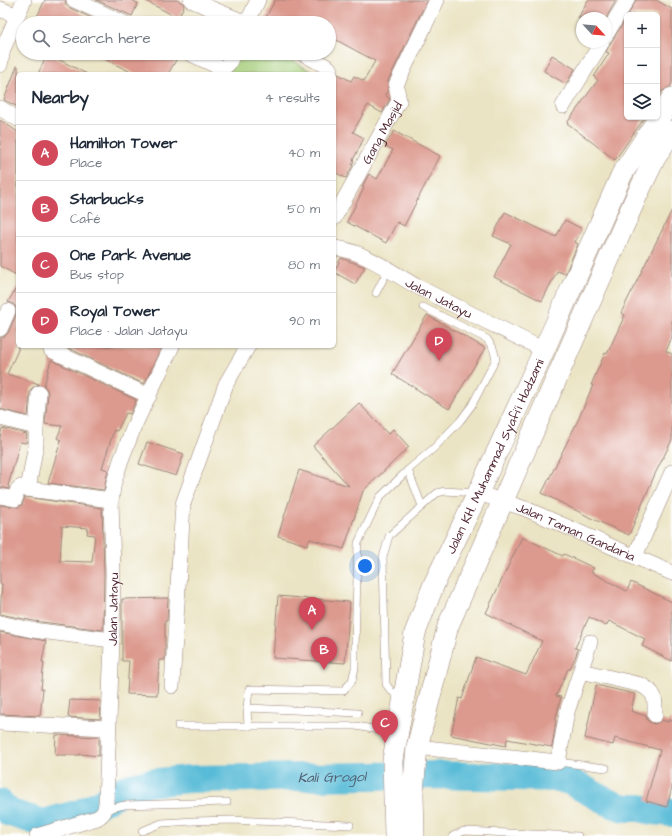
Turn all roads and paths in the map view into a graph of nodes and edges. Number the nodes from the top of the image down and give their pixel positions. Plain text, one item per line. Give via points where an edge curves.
1 (24, 0) edge
2 (74, 0) edge
3 (191, 0) edge
4 (258, 0) edge
5 (437, 0) edge
6 (627, 0) edge
7 (0, 9) edge
8 (17, 16) joint
9 (109, 16) edge
10 (229, 16) edge
11 (250, 16) edge
12 (16, 18) edge
13 (612, 25) edge
14 (598, 48) edge
15 (204, 60) edge
16 (230, 60) edge
17 (315, 60) edge
18 (0, 65) edge
19 (329, 72) edge
20 (672, 98) edge
21 (563, 106) dead end
22 (0, 108) edge
23 (16, 118) edge
24 (672, 131) edge
25 (336, 214) edge
26 (336, 248) edge
27 (388, 270) junction
28 (376, 293) dead end
29 (423, 307) dead end
30 (9, 311) edge
31 (0, 329) edge
32 (52, 348) edge
33 (171, 348) edge
34 (247, 348) edge
35 (544, 350) junction
36 (39, 393) dead end
37 (149, 396) junction
38 (0, 418) edge
39 (36, 427) junction
40 (408, 470) junction
41 (672, 472) edge
42 (28, 489) junction
43 (470, 492) junction
44 (0, 496) edge
45 (111, 500) junction
46 (503, 502) junction
47 (422, 506) junction
48 (635, 556) junction
49 (672, 573) edge
50 (0, 623) edge
51 (112, 640) junction
52 (590, 642) dead end
53 (580, 671) junction
54 (172, 686) dead end
55 (403, 700) junction
56 (247, 708) junction
57 (358, 713) dead end
58 (655, 715) dead end
59 (0, 723) edge
60 (178, 726) dead end
61 (248, 726) junction
62 (108, 728) junction
63 (398, 734) junction
64 (416, 757) junction
65 (558, 762) junction
66 (606, 768) dead end
67 (404, 792) junction
68 (227, 802) dead end
69 (106, 807) junction
70 (350, 825) dead end
71 (142, 831) dead end
72 (37, 836) edge
73 (395, 836) edge
74 (414, 836) edge
75 (453, 836) edge
76 (578, 836) edge

1 - 8 street
2 - 9 street
3 - 10 street
4 - 11 street
5 - 25 street, Gang Masjid via 396,85 398,101
6 - 13 street
7 - 8 street
12 - 18 street via 3,49
14 - 21 street
15 - 16 street via 221,68
17 - 19 street via 329,68
20 - 35 main road, Jalan KH. Muhammad Syafi'i Hadzami via 622,174
22 - 23 street
24 - 46 main road, Jalan KH. Muhammad Syafi'i Hadzami via 637,195
26 - 27 street, Jalan Jatayu via 343,248
27 - 28 lane
27 - 35 street, Jalan Jatayu
29 - 40 lane via 487,339 494,348 496,359 472,404 460,420 434,448
30 - 31 street
32 - 37 street
33 - 37 street, Jalan Jatayu
34 - 54 street via 226,384 183,504
35 - 43 main road, Jalan KH. Muhammad Syafi'i Hadzami
36 - 39 street
37 - 45 street, Jalan Jatayu via 121,460
38 - 39 street
39 - 42 street via 36,444
40 - 47 lane
40 - 56 lane via 380,497 358,543 355,668 352,681 343,691 249,690
41 - 48 street
42 - 44 street via 20,488 14,499
42 - 45 street
43 - 46 street, Jalan Taman Gandaria
43 - 47 lane via 437,493
43 - 55 main road, Jalan KH. Muhammad Syafi'i Hadzami via 415,633
45 - 51 street, Jalan Jatayu
46 - 48 street, Jalan Taman Gandaria
46 - 64 main road, Jalan KH. Muhammad Syafi'i Hadzami via 448,626
47 - 55 lane via 389,536 383,557 386,684
48 - 49 street, Jalan Taman Gandaria
50 - 51 street via 32,630
51 - 62 street, Jalan Jatayu
52 - 53 street
53 - 58 street via 648,688 655,698
53 - 65 street via 567,712
55 - 63 main road, Jalan KH. Muhammad Syafi'i Hadzami
56 - 57 lane
56 - 61 lane
59 - 62 street
60 - 61 lane
61 - 63 lane via 356,726
62 - 69 street, Jalan Jatayu
63 - 67 main road, Jalan KH. Muhammad Syafi'i Hadzami via 393,760
64 - 65 street
64 - 67 main road, Jalan KH. Muhammad Syafi'i Hadzami
65 - 66 lane
67 - 73 main road, Jalan KH. Muhammad Syafi'i Hadzami
67 - 74 main road, Jalan KH. Muhammad Syafi'i Hadzami
68 - 69 lane
69 - 72 street via 97,818
70 - 71 lane via 194,821 162,823
75 - 76 lane via 464,831

